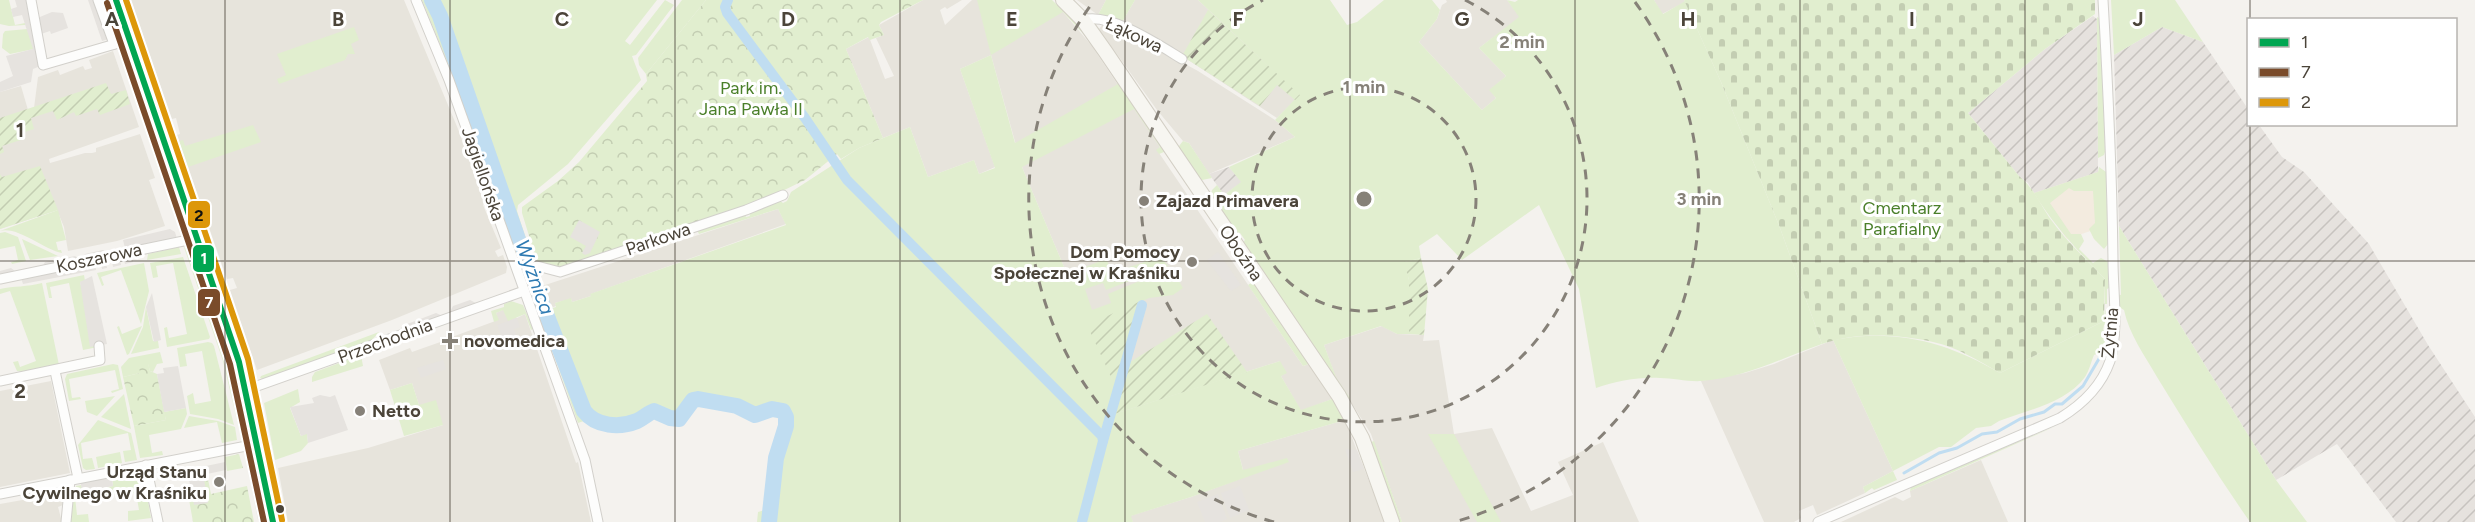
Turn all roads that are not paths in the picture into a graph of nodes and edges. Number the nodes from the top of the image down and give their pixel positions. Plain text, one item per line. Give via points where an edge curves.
1 (31, 0) edge
2 (98, 0) edge
3 (116, 0) edge
4 (416, 0) edge
5 (1063, 0) edge
6 (2103, 0) edge
7 (1083, 20) junction
8 (129, 40) junction
9 (114, 44) junction
10 (1182, 59) dead end
11 (783, 195) dead end
12 (198, 238) junction
13 (525, 271) junction
14 (0, 279) edge
15 (524, 291) junction
16 (99, 345) dead end
17 (55, 371) junction
18 (0, 381) edge
19 (246, 390) junction
20 (257, 444) junction
21 (146, 465) junction
22 (74, 479) junction
23 (0, 494) edge
24 (66, 522) edge
25 (158, 522) edge
26 (273, 522) edge
27 (598, 522) edge
28 (1392, 522) edge
29 (1818, 522) edge

1 - 9 street via 43,65
2 - 9 street
3 - 8 street
4 - 13 street, Jagiellońska
5 - 7 street, Oboźna
6 - 29 street, Żytnia via 2114,311 2112,351 2102,379 2082,403 2060,418
7 - 10 street, Łąkowa via 1107,20
7 - 28 street, Oboźna via 1339,396 1362,438
8 - 9 street
8 - 12 street
11 - 13 street, Parkowa via 560,272 537,266
12 - 14 street, Koszarowa
12 - 19 street
13 - 15 street, Jagiellońska
15 - 19 street, Przechodnia
15 - 27 street, Jagiellońska via 585,460
16 - 17 street via 100,360
17 - 18 street
17 - 22 street
19 - 20 street
20 - 21 street
20 - 26 street
21 - 22 street
21 - 25 street
22 - 23 street
22 - 24 street

